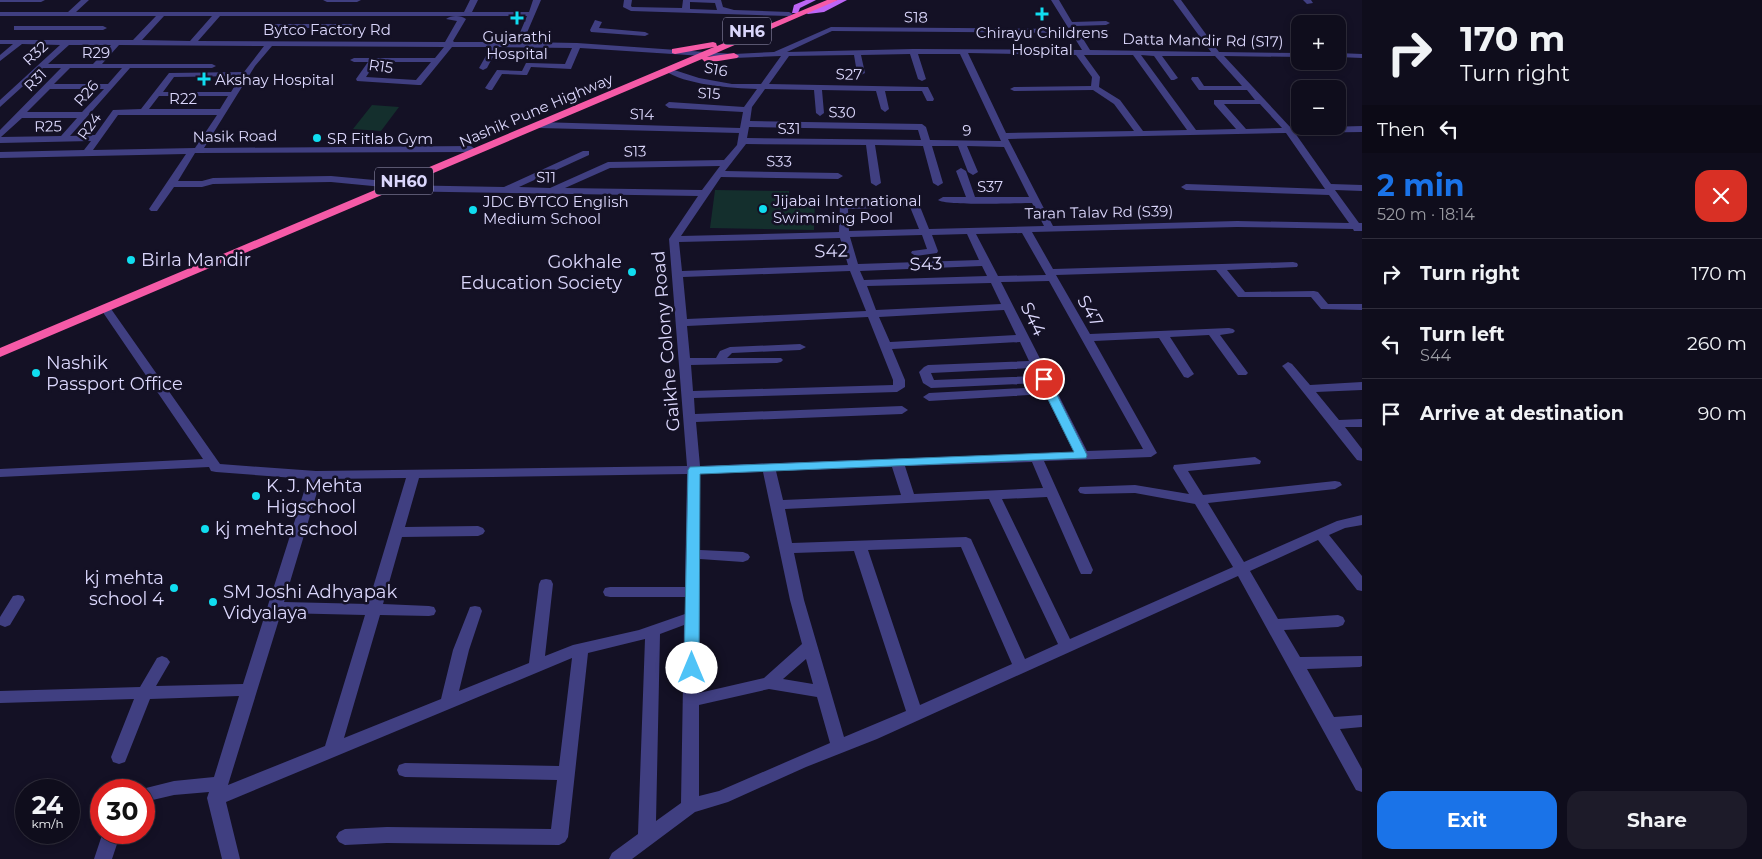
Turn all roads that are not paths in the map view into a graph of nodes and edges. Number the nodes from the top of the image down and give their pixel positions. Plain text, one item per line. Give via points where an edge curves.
1 (0, 0) edge
2 (41, 0) edge
3 (84, 0) edge
4 (327, 0) edge
5 (357, 0) edge
6 (364, 0) edge
7 (474, 0) edge
8 (537, 0) edge
9 (628, 0) edge
10 (655, 0) edge
11 (687, 0) edge
12 (812, 0) edge
13 (822, 0) edge
14 (834, 0) edge
15 (843, 0) edge
16 (1050, 0) edge
17 (1056, 0) edge
18 (1177, 0) edge
19 (651, 9) junction
20 (686, 9) dead end
21 (720, 10) junction
22 (792, 12) junction
23 (808, 12) junction
24 (68, 13) junction
25 (163, 13) junction
26 (219, 13) junction
27 (280, 13) junction
28 (358, 13) junction
29 (0, 14) edge
30 (467, 14) junction
31 (531, 14) junction
32 (444, 19) dead end
33 (598, 22) dead end
34 (1070, 24) junction
35 (1106, 24) dead end
36 (272, 26) junction
37 (351, 26) junction
38 (651, 27) dead end
39 (16, 28) dead end
40 (50, 28) junction
41 (103, 28) dead end
42 (1063, 31) dead end
43 (645, 34) junction
44 (740, 40) junction
45 (974, 41) junction
46 (0, 42) edge
47 (20, 42) junction
48 (35, 42) junction
49 (67, 42) junction
50 (118, 42) junction
51 (136, 42) junction
52 (193, 42) junction
53 (266, 43) junction
54 (342, 43) junction
55 (449, 43) junction
56 (496, 44) junction
57 (519, 44) junction
58 (577, 45) junction
59 (636, 49) junction
60 (705, 51) junction
61 (913, 51) junction
62 (963, 51) junction
63 (670, 52) junction
64 (1082, 52) junction
65 (857, 53) junction
66 (1135, 53) junction
67 (1156, 53) junction
68 (775, 54) junction
69 (787, 54) junction
70 (1217, 54) junction
71 (734, 55) junction
72 (1291, 55) edge
73 (1346, 56) edge
74 (1362, 56) edge
75 (0, 58) edge
76 (354, 60) dead end
77 (372, 62) junction
78 (434, 63) junction
79 (683, 64) junction
80 (41, 66) junction
81 (68, 66) junction
82 (95, 66) junction
83 (128, 66) junction
84 (212, 66) dead end
85 (483, 68) dead end
86 (667, 68) junction
87 (247, 74) junction
88 (1174, 78) dead end
89 (922, 79) dead end
90 (1194, 79) dead end
91 (864, 80) junction
92 (110, 86) junction
93 (47, 87) junction
94 (762, 87) junction
95 (489, 88) dead end
96 (818, 88) junction
97 (1096, 88) junction
98 (1250, 88) junction
99 (880, 89) junction
100 (1014, 89) dead end
101 (1206, 90) dead end
102 (157, 94) junction
103 (234, 94) junction
104 (4, 96) edge
105 (930, 99) dead end
106 (1217, 102) junction
107 (1263, 102) junction
108 (0, 104) edge
109 (669, 105) dead end
110 (885, 109) dead end
111 (748, 110) junction
112 (143, 112) junction
113 (223, 112) junction
114 (85, 115) junction
115 (19, 116) junction
116 (539, 125) junction
117 (827, 125) junction
118 (1288, 129) junction
119 (1362, 129) edge
120 (1243, 131) junction
121 (744, 132) junction
122 (1193, 132) junction
123 (1140, 133) junction
124 (0, 135) edge
125 (97, 138) junction
126 (63, 139) junction
127 (0, 140) edge
128 (1006, 140) junction
129 (870, 142) junction
130 (926, 143) junction
131 (962, 144) junction
132 (471, 149) junction
133 (195, 151) junction
134 (87, 153) junction
135 (586, 153) dead end
136 (0, 155) edge
137 (727, 163) junction
138 (961, 172) dead end
139 (973, 172) dead end
140 (719, 174) junction
141 (838, 176) dead end
142 (172, 183) junction
143 (876, 183) dead end
144 (938, 183) dead end
145 (388, 187) junction
146 (1186, 187) dead end
147 (1362, 188) edge
148 (1330, 189) junction
149 (503, 191) junction
150 (549, 192) junction
151 (704, 194) junction
152 (943, 200) dead end
153 (1036, 200) junction
154 (972, 201) junction
155 (154, 209) dead end
156 (1050, 228) junction
157 (1025, 229) junction
158 (1360, 229) edge
159 (970, 231) junction
160 (925, 232) junction
161 (844, 234) junction
162 (674, 238) junction
163 (916, 253) dead end
164 (986, 263) junction
165 (1293, 266) dead end
166 (854, 268) junction
167 (1219, 268) junction
168 (677, 274) junction
169 (1049, 275) junction
170 (994, 279) junction
171 (860, 283) junction
172 (1008, 307) junction
173 (1362, 307) edge
174 (105, 308) junction
175 (872, 313) junction
176 (682, 324) junction
177 (1229, 331) dead end
178 (1212, 332) junction
179 (1162, 334) junction
180 (1023, 338) junction
181 (1085, 338) junction
182 (0, 346) edge
183 (885, 346) junction
184 (800, 347) dead end
185 (0, 353) edge
186 (776, 360) dead end
187 (720, 361) junction
188 (685, 362) junction
189 (1033, 364) junction
190 (1288, 366) dead end
191 (976, 367) junction
192 (1242, 372) dead end
193 (1188, 374) dead end
194 (1040, 379) junction
195 (983, 382) junction
196 (1362, 386) edge
197 (1306, 389) junction
198 (1049, 390) junction
199 (688, 394) junction
200 (929, 397) dead end
201 (902, 410) dead end
202 (690, 418) junction
203 (1362, 422) edge
204 (1335, 424) junction
205 (1082, 455) junction
206 (1036, 457) junction
207 (1362, 457) edge
208 (898, 461) junction
209 (1255, 461) dead end
210 (212, 463) junction
211 (769, 466) junction
212 (694, 470) junction
213 (0, 473) edge
214 (414, 474) junction
215 (316, 475) junction
216 (1335, 485) dead end
217 (1084, 490) dead end
218 (1050, 492) junction
219 (994, 495) junction
220 (909, 499) junction
221 (1200, 500) junction
222 (777, 505) junction
223 (1362, 520) edge
224 (396, 532) junction
225 (478, 532) dead end
226 (1320, 534) junction
227 (859, 545) junction
228 (786, 548) junction
229 (693, 554) junction
230 (743, 556) dead end
231 (1241, 569) junction
232 (1086, 570) dead end
233 (546, 584) dead end
234 (1362, 586) edge
235 (610, 592) dead end
236 (692, 592) junction
237 (18, 600) dead end
238 (275, 606) junction
239 (373, 610) junction
240 (429, 611) dead end
241 (474, 611) dead end
242 (692, 617) junction
243 (1338, 621) dead end
244 (2, 624) edge
245 (1273, 625) junction
246 (652, 631) junction
247 (810, 646) junction
248 (1067, 648) junction
249 (581, 649) junction
250 (1360, 661) dead end
251 (162, 662) dead end
252 (1296, 664) junction
253 (536, 666) junction
254 (1022, 667) junction
255 (769, 683) junction
256 (249, 690) junction
257 (824, 692) junction
258 (144, 694) junction
259 (0, 697) edge
260 (691, 701) junction
261 (448, 702) junction
262 (915, 715) junction
263 (1362, 721) edge
264 (1329, 724) junction
265 (839, 747) junction
266 (332, 750) junction
267 (119, 757) dead end
268 (405, 770) dead end
269 (567, 773) junction
270 (1361, 782) edge
271 (218, 791) junction
272 (155, 792) edge
273 (690, 806) junction
274 (345, 837) dead end
275 (647, 838) junction
276 (108, 844) edge
277 (103, 859) edge
278 (232, 859) edge
279 (618, 859) edge

1 - 2 street
3 - 24 street
4 - 5 street
6 - 28 street
7 - 30 street
8 - 31 street
9 - 19 street via 628,8
10 - 19 street
11 - 20 street
11 - 21 street via 718,1
12 - 22 main road via 797,6
13 - 22 highway, NH6
14 - 23 highway, Nashik Pune Highway
15 - 23 main road
16 - 17 street
17 - 34 street
18 - 70 street, Taran Talav Rd (S39)
19 - 21 street
21 - 22 street
22 - 60 highway, Nashik Pune Highway / NH6
23 - 44 highway, Nashik Pune Highway / NH60
24 - 25 street
24 - 29 street
24 - 40 street
25 - 26 street
25 - 51 street
26 - 27 street
26 - 52 street
27 - 28 street
27 - 36 street
28 - 30 street via 431,11
28 - 37 street
30 - 31 street
31 - 57 street
32 - 55 street via 462,19
33 - 43 street via 594,30
34 - 35 street
34 - 64 street
36 - 37 street
36 - 53 street
37 - 54 street
38 - 43 street
39 - 40 street
40 - 41 street
40 - 48 street
42 - 45 street, S18
43 - 59 street
44 - 60 highway, Nashik Pune Highway / NH60
44 - 71 highway
45 - 62 street, Datta Mandir Rd (S17)
45 - 64 street, Datta Mandir Rd (S17)
45 - 68 street, S18 via 831,29
46 - 47 street, Bytco Factory Rd
47 - 48 street, Bytco Factory Rd
47 - 75 street
48 - 49 street, Bytco Factory Rd
49 - 50 street, Bytco Factory Rd
49 - 80 street, R32
50 - 51 street, Bytco Factory Rd
50 - 82 street
51 - 52 street, Bytco Factory Rd
52 - 53 street, Bytco Factory Rd
53 - 54 street, Bytco Factory Rd
53 - 87 street
54 - 55 street, Bytco Factory Rd
55 - 56 street, Bytco Factory Rd
55 - 78 street
56 - 57 street, Bytco Factory Rd
56 - 85 street
57 - 58 street, Bytco Factory Rd
58 - 59 street, Bytco Factory Rd
58 - 95 street via 568,67 529,65 524,73 500,72
59 - 63 street, Bytco Factory Rd
60 - 63 highway
60 - 63 street, Bytco Factory Rd
60 - 71 street, Datta Mandir Rd (S17)
60 - 79 highway, Nashik Pune Highway / NH60
60 - 86 highway, Nashik Pune Highway / NH60
61 - 62 street, Datta Mandir Rd (S17)
61 - 65 street, Datta Mandir Rd (S17)
61 - 89 street
62 - 128 street
63 - 86 highway
64 - 66 street, Datta Mandir Rd (S17)
64 - 97 street via 1096,77
65 - 69 street, Datta Mandir Rd (S17)
65 - 91 street
66 - 67 street, Datta Mandir Rd (S17)
66 - 122 street
67 - 70 street, Datta Mandir Rd (S17)
67 - 88 street
68 - 69 street, Datta Mandir Rd (S17)
68 - 71 street, Datta Mandir Rd (S17)
69 - 94 street
70 - 72 street, Datta Mandir Rd (S17)
70 - 98 street, Taran Talav Rd (S39)
71 - 79 highway
73 - 74 street
76 - 77 street
77 - 78 street
77 - 78 street, R15 via 360,79 418,83
79 - 86 highway, Nashik Pune Highway / NH60
80 - 81 street, R29
80 - 104 street, R32
81 - 82 street, R29
81 - 93 street, R31
82 - 83 street, R29
83 - 84 street, R29
83 - 92 street, R26
86 - 94 street, S16 via 697,80
86 - 116 highway, Nashik Pune Highway / NH60
86 - 132 highway, Nashik Pune Highway / NH60
87 - 102 street via 172,75
87 - 103 street
90 - 98 street via 1202,88
91 - 96 street, S27
91 - 99 street, S27
92 - 93 street
92 - 114 street, R26
93 - 115 street, R31
94 - 96 street, S27
94 - 111 street
96 - 117 street
97 - 100 street
97 - 123 street via 1116,102
98 - 107 street, Taran Talav Rd (S39)
99 - 105 street, S27 via 925,89
99 - 110 street
101 - 106 street
102 - 103 street
102 - 112 street
103 - 113 street
104 - 108 street, R32
106 - 107 street
106 - 120 street
107 - 118 street, Taran Talav Rd (S39)
109 - 111 street, S15
111 - 121 street
112 - 113 street, R22
112 - 125 street, R24 via 116,112
113 - 133 street
114 - 115 street
114 - 126 street, R26
115 - 124 street, R31
116 - 121 street, S14
116 - 145 highway, Nashik Pune Highway / NH60
117 - 121 street, S30
117 - 130 street, S30 via 922,127
118 - 119 street, 9
118 - 120 street, 9
118 - 148 street, Taran Talav Rd (S39)
120 - 122 street, 9
121 - 129 street, S31
121 - 137 street, Gaikhe Colony Road
122 - 123 street, 9
123 - 128 street, 9
125 - 126 street, R25
125 - 134 street, R24
126 - 127 street, R25
128 - 131 street, 9
128 - 153 street
129 - 130 street, S31
129 - 143 street
130 - 131 street, 9
130 - 144 street
131 - 139 street
132 - 133 street, Nasik Road
132 - 145 highway, Nashik Pune Highway / NH60
133 - 134 street, Nasik Road
133 - 142 street
134 - 136 street, Nasik Road
135 - 149 street
137 - 140 street, Gaikhe Colony Road
137 - 150 street, S13 via 608,165
138 - 154 street
140 - 141 street, S33
140 - 151 street, Gaikhe Colony Road
142 - 145 street, S11 via 331,180
142 - 155 street
145 - 149 street, S11
145 - 174 highway, Nashik Pune Highway / NH60
145 - 182 highway, Nashik Pune Highway / NH60
146 - 148 street
147 - 148 street
148 - 158 street, Taran Talav Rd (S39)
149 - 150 street, S11
150 - 151 street, S11
151 - 162 street, Gaikhe Colony Road
152 - 154 street, S37
153 - 154 street, S37
153 - 156 street
156 - 157 street, Taran Talav Rd (S39)
156 - 158 street, Taran Talav Rd (S39) via 1238,224
157 - 159 street, Taran Talav Rd (S39)
157 - 169 street, S47
159 - 160 street, Taran Talav Rd (S39)
159 - 164 street, S44
160 - 161 street, Taran Talav Rd (S39)
160 - 161 street via 914,204 872,204 842,206
160 - 163 street via 933,251
161 - 162 street, Taran Talav Rd (S39)
161 - 166 street
162 - 168 street, Gaikhe Colony Road
164 - 166 street, S42
164 - 170 street, S44
165 - 167 street, S43
166 - 168 street, S42
166 - 171 street
167 - 169 street, S43
167 - 173 street via 1242,295 1314,294 1324,307
168 - 176 street, Gaikhe Colony Road
169 - 170 street, S43
169 - 181 street, S47
170 - 171 street, S43
170 - 172 street, S44
171 - 175 street
172 - 175 street
172 - 180 street, S44
174 - 185 highway, Nashik Pune Highway / NH60
174 - 210 street
175 - 176 street
175 - 183 street
176 - 188 street, Gaikhe Colony Road
177 - 178 street
178 - 179 street
178 - 192 street
179 - 181 street
179 - 193 street
180 - 183 street
180 - 189 street, S44
181 - 205 street, S47 via 1151,453
183 - 199 street via 899,380 897,388
184 - 187 street via 730,350
186 - 187 street
187 - 188 street
188 - 199 street, Gaikhe Colony Road
189 - 191 street
189 - 194 street, S44
190 - 197 street
191 - 195 street
191 - 195 street via 928,369 925,372 931,384
194 - 195 street
194 - 198 street
196 - 197 street
197 - 204 street
198 - 200 street
198 - 205 street
199 - 202 street, Gaikhe Colony Road
201 - 202 street
202 - 212 street, Gaikhe Colony Road
203 - 204 street
204 - 207 street
205 - 206 street
206 - 208 street
206 - 218 street
208 - 211 street
208 - 220 street
209 - 221 street via 1179,468
210 - 213 street
210 - 215 street via 216,468
211 - 212 street
211 - 222 street
212 - 214 street
212 - 229 street, Gaikhe Colony Road
214 - 215 street
214 - 224 street
215 - 238 street
216 - 221 street
217 - 221 street via 1135,489
218 - 219 street
218 - 232 street
219 - 220 street
219 - 248 street
220 - 222 street
221 - 231 street
222 - 228 street
223 - 226 street via 1342,524
224 - 225 street
224 - 239 street
226 - 231 street
226 - 234 street
227 - 228 street
227 - 254 street via 966,542
227 - 262 street
228 - 247 street
229 - 230 street
229 - 236 street, Gaikhe Colony Road
231 - 245 street
231 - 248 street
233 - 253 street
235 - 236 street
236 - 242 street, Gaikhe Colony Road
237 - 244 street
238 - 239 street
238 - 256 street
239 - 240 street
239 - 266 street
241 - 261 street
242 - 246 street
242 - 260 street, Gaikhe Colony Road
243 - 245 street
245 - 252 street
246 - 249 street
246 - 275 street
247 - 255 street
247 - 257 street
248 - 254 street
249 - 253 street
249 - 269 street
250 - 252 street
251 - 258 street
252 - 264 street
253 - 261 street
254 - 262 street
255 - 257 street
255 - 260 street
256 - 258 street
256 - 271 street
257 - 265 street
258 - 259 street
258 - 267 street
260 - 273 street, Gaikhe Colony Road
261 - 266 street
262 - 265 street
263 - 264 street
264 - 270 street
265 - 273 street via 722,798
266 - 271 street
268 - 269 street
269 - 274 street via 559,837
271 - 272 street via 174,788
271 - 278 street
273 - 275 street
275 - 279 street
276 - 277 street

